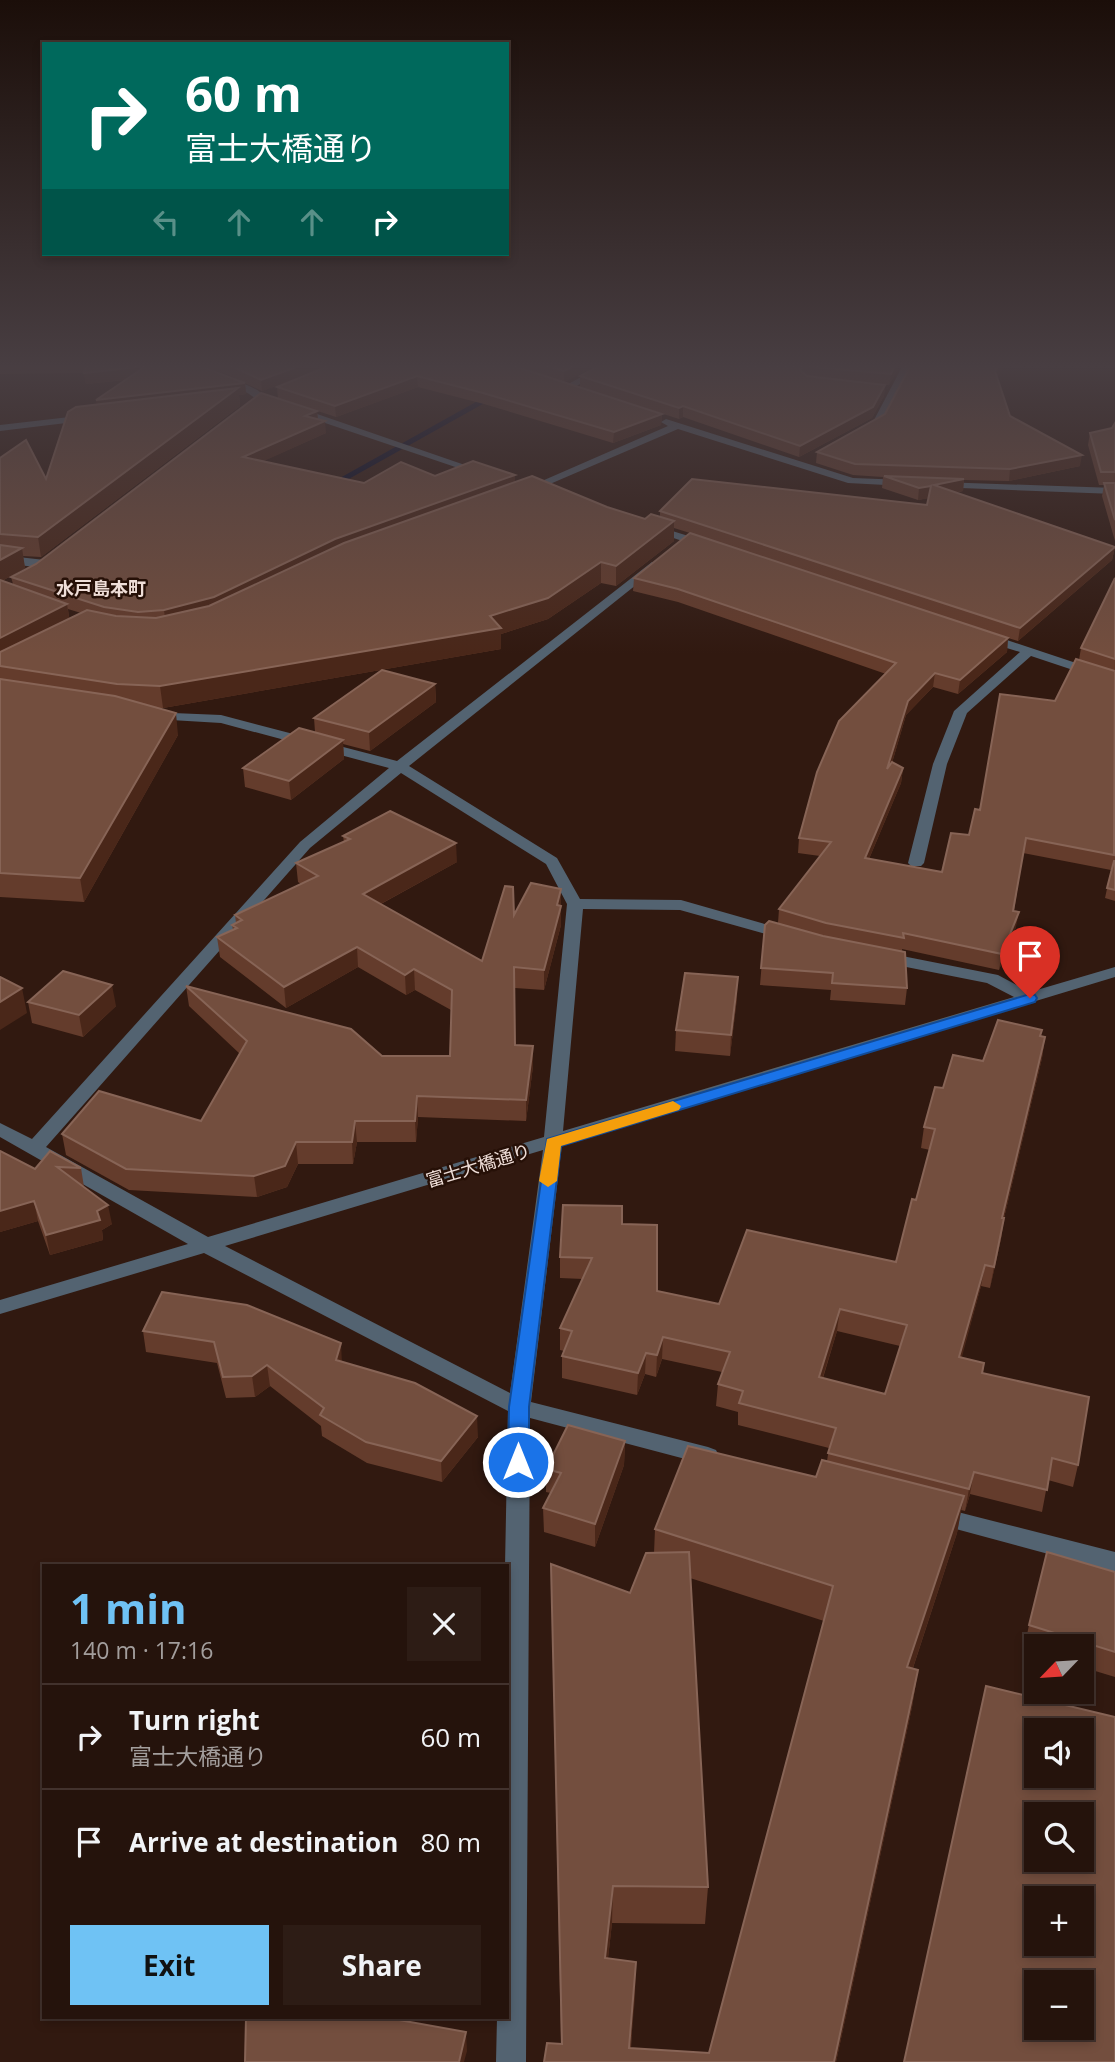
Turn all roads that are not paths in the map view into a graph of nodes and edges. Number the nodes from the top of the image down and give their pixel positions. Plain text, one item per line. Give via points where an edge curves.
1 (447, 461) edge
2 (594, 461) edge
3 (786, 461) edge
4 (805, 461) edge
5 (798, 465) junction
6 (491, 476) edge
7 (917, 484) edge
8 (930, 485) edge
9 (517, 489) edge
10 (529, 489) junction
11 (1115, 491) edge
12 (542, 493) edge
13 (635, 522) edge
14 (677, 547) junction
15 (714, 547) edge
16 (55, 556) edge
17 (0, 559) edge
18 (45, 564) junction
19 (33, 572) edge
20 (976, 634) edge
21 (1029, 651) junction
22 (1115, 680) edge
23 (145, 714) edge
24 (400, 766) junction
25 (916, 863) dead end
26 (575, 904) junction
27 (809, 941) edge
28 (861, 953) edge
29 (1113, 975) edge
30 (1030, 998) junction
31 (0, 1129) edge
32 (553, 1143) junction
33 (36, 1147) junction
34 (208, 1246) junction
35 (0, 1307) edge
36 (519, 1407) junction
37 (736, 1463) edge
38 (912, 1509) edge
39 (1115, 1562) edge
40 (511, 2062) edge

1 - 6 street
2 - 10 street
3 - 5 street
4 - 5 street
5 - 7 street via 852,481
8 - 11 street
9 - 10 street
10 - 12 street
13 - 14 street
14 - 15 street
14 - 24 street
16 - 18 street
17 - 18 street
18 - 19 street
20 - 21 street
21 - 22 street
21 - 25 street via 961,711 940,764
23 - 24 street via 221,719
24 - 26 street via 552,861
24 - 33 street via 305,845
26 - 27 street via 681,905
26 - 32 street
28 - 30 street via 992,979
29 - 30 street, 富士大橋通り
30 - 32 street, 富士大橋通り
31 - 33 street
32 - 34 street, 富士大橋通り
32 - 36 street
33 - 34 street
34 - 35 street, 富士大橋通り
34 - 36 street
36 - 37 street
36 - 40 street
38 - 39 street

